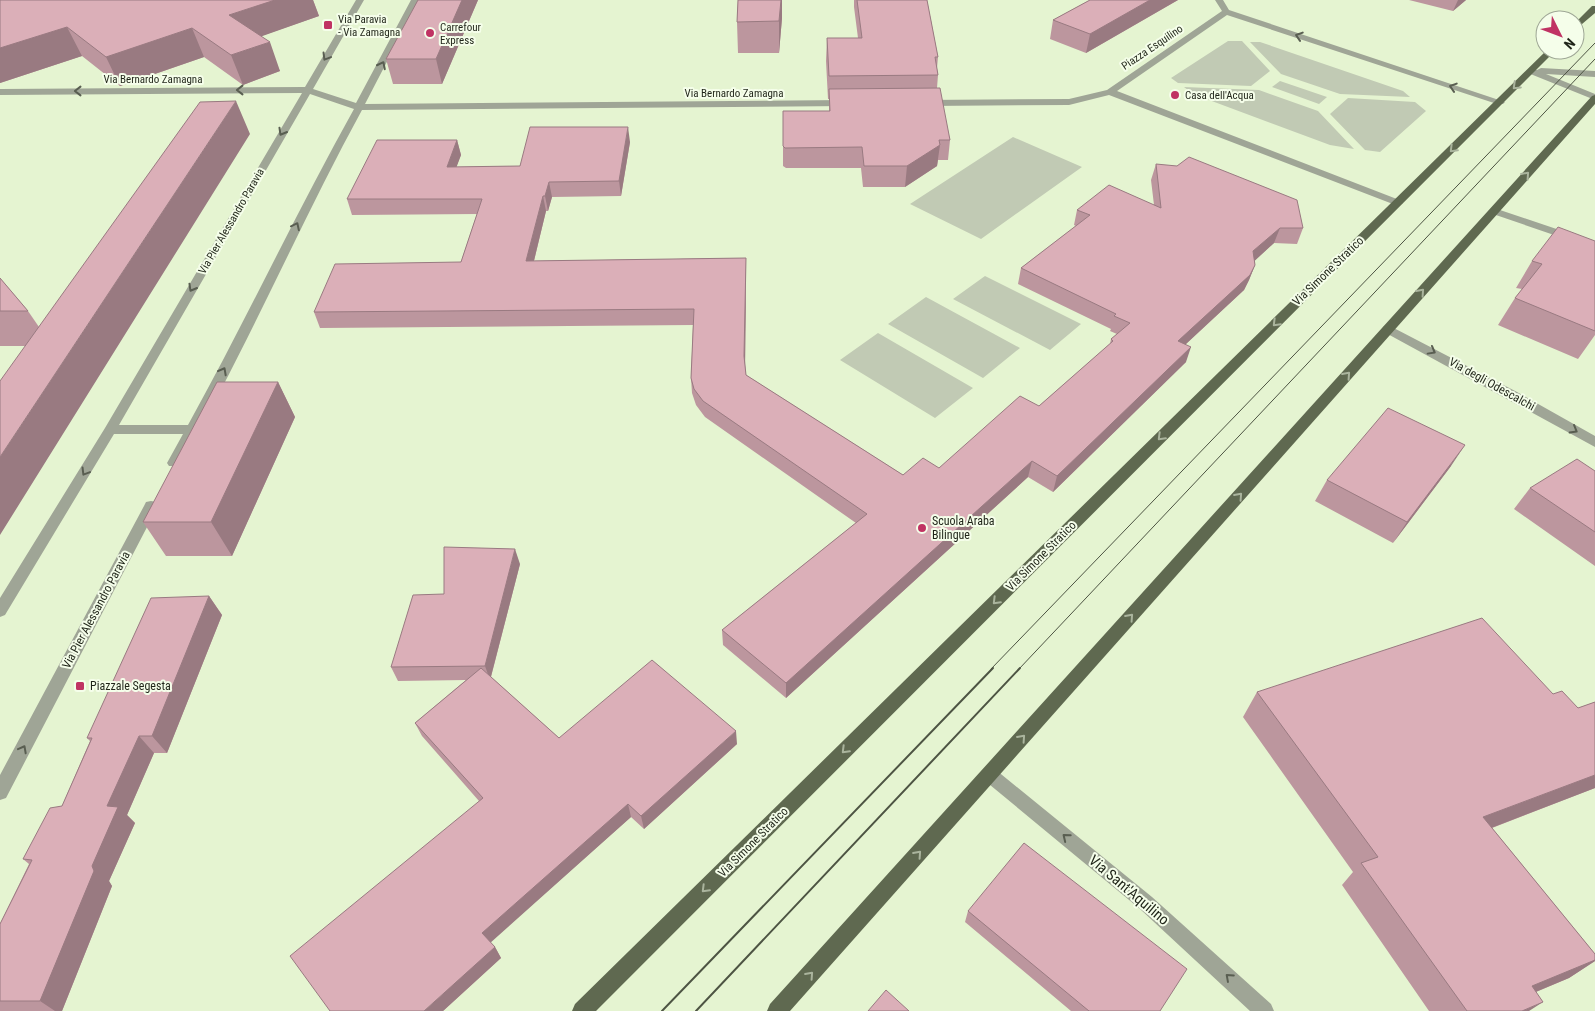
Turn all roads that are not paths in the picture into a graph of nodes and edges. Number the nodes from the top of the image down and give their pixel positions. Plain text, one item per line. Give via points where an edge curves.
1 (360, 0) edge
2 (415, 0) edge
3 (1219, 0) edge
4 (1595, 8) edge
5 (1226, 12) junction
6 (1585, 18) edge
7 (1542, 60) edge
8 (1532, 71) junction
9 (1595, 74) edge
10 (306, 90) junction
11 (0, 92) edge
12 (1110, 92) junction
13 (1595, 98) edge
14 (1500, 102) junction
15 (862, 103) edge
16 (911, 103) edge
17 (358, 108) junction
18 (1398, 203) junction
19 (1494, 211) junction
20 (1595, 246) edge
21 (1388, 329) junction
22 (192, 429) junction
23 (110, 430) junction
24 (1595, 442) edge
25 (169, 472) edge
26 (160, 490) edge
27 (0, 611) edge
28 (990, 775) junction
29 (0, 792) edge
30 (582, 1011) edge
31 (777, 1011) edge
32 (1264, 1011) edge

1 -> 10 street, Via Pier Alessandro Paravia
17 -> 2 street
3 - 5 street
4 - 6 main road
5 - 12 street, Piazza Esquilino
14 -> 5 street
7 - 8 main road, Via Simone Stratico
8 - 9 street
8 - 13 street
8 -> 14 main road, Via Simone Stratico
10 -> 11 street, Via Bernardo Zamagna
10 - 17 street
10 -> 23 street, Via Pier Alessandro Paravia
12 - 16 street via 1069,102
12 - 18 street
19 -> 13 main road
14 -> 18 main road, Via Simone Stratico
15 - 17 street, Via Bernardo Zamagna
22 -> 17 street
18 -> 30 main road, Via Simone Stratico
19 - 20 street
21 -> 19 main road
21 -> 24 street, Via degli Odescalchi
28 -> 21 main road
22 - 23 street
22 - 25 street
23 -> 27 street, Via Pier Alessandro Paravia
29 -> 26 street, Via Pier Alessandro Paravia
31 -> 28 main road
32 -> 28 street, Via Sant'Aquilino via 1146,903

